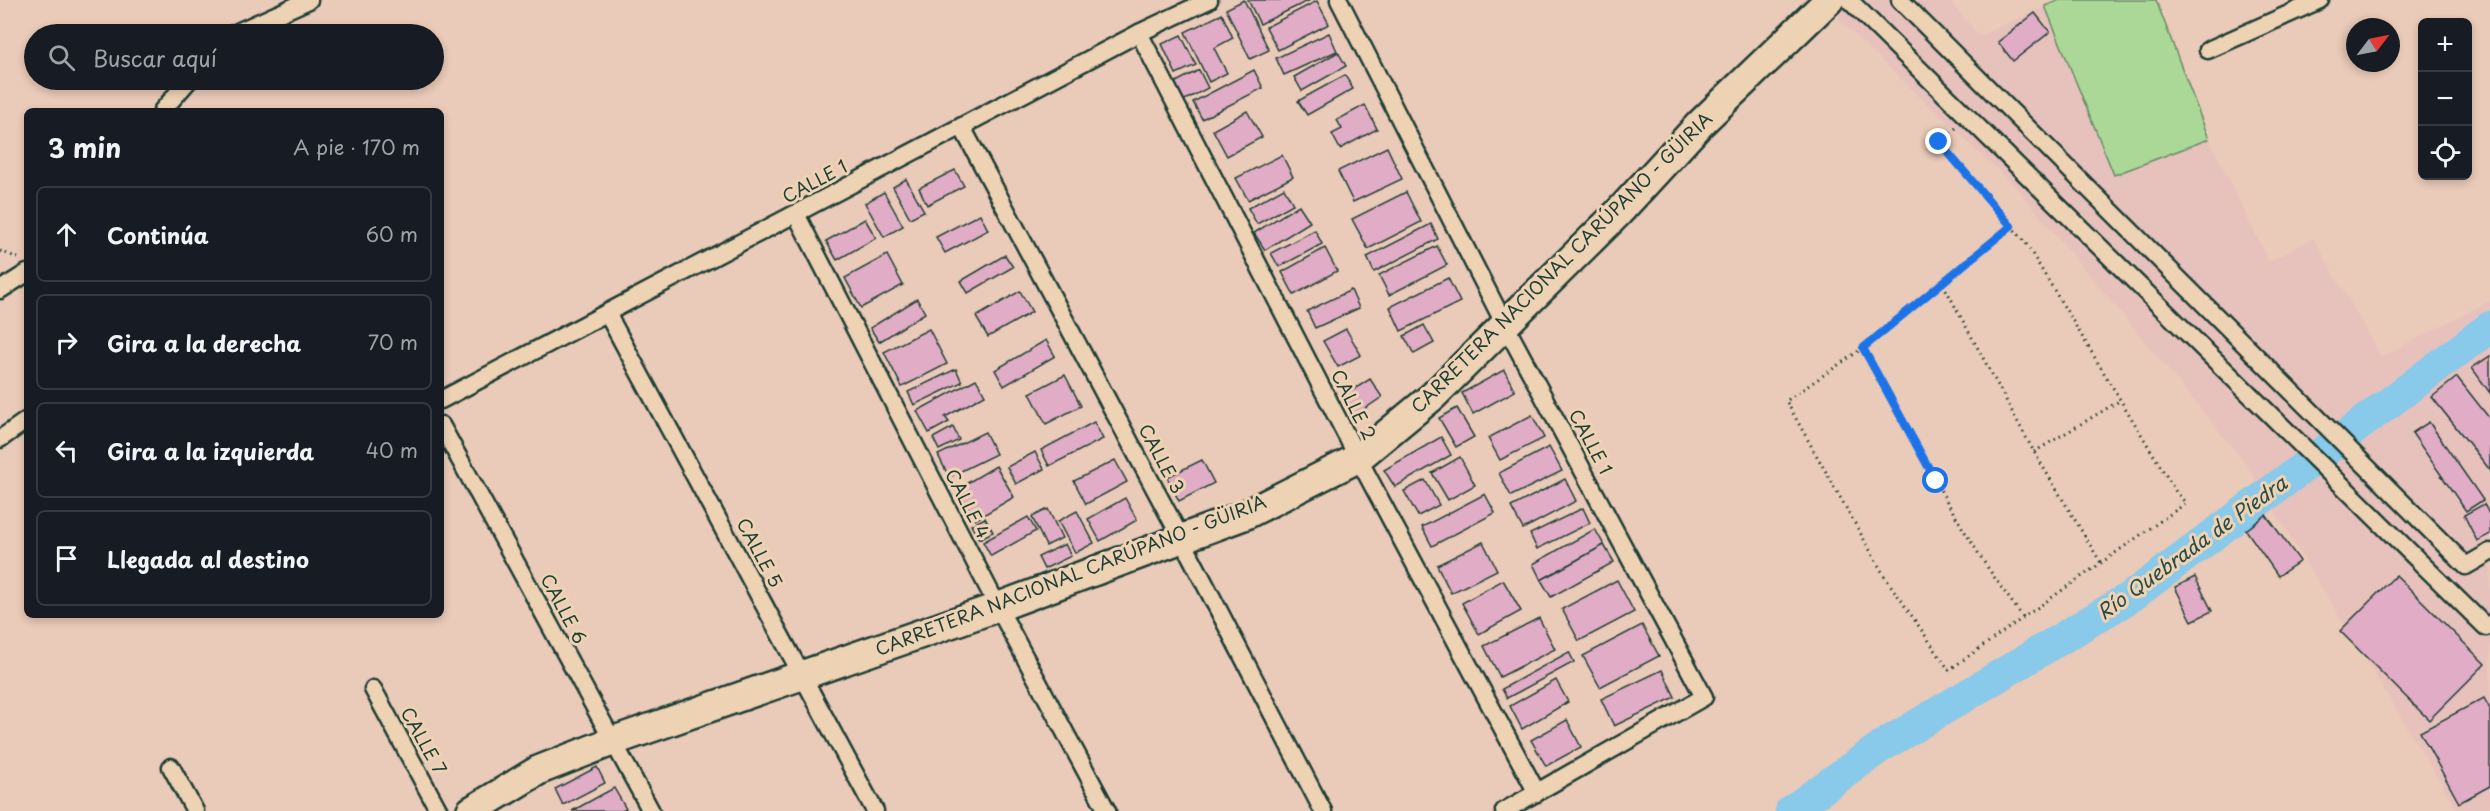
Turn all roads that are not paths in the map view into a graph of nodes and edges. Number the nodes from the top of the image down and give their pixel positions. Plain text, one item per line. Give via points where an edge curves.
1 (309, 0) edge
2 (1209, 0) edge
3 (1339, 0) edge
4 (1829, 0) edge
5 (1850, 0) edge
6 (1900, 0) edge
7 (2320, 0) edge
8 (255, 24) edge
9 (1139, 33) junction
10 (2208, 50) dead end
11 (180, 90) edge
12 (165, 108) edge
13 (962, 127) junction
14 (796, 214) junction
15 (24, 268) edge
16 (0, 290) edge
17 (608, 313) junction
18 (1504, 323) junction
19 (444, 398) edge
20 (24, 422) edge
21 (444, 431) edge
22 (0, 439) edge
23 (1358, 458) junction
24 (1181, 538) junction
25 (2490, 552) edge
26 (998, 607) junction
27 (2490, 624) edge
28 (802, 675) junction
29 (373, 689) dead end
30 (613, 741) junction
31 (171, 767) dead end
32 (1537, 793) junction
33 (195, 811) edge
34 (439, 811) edge
35 (471, 811) edge
36 (651, 811) edge
37 (875, 811) edge
38 (1107, 811) edge
39 (1323, 811) edge
40 (1504, 811) edge

1 - 8 street
2 - 9 street, CALLE 1
3 - 18 street, CALLE 1
4 - 18 highway, CARRETERA NACIONAL CARÚPANO - GÜIRIA
5 - 27 street via 2486,627
6 - 25 street via 2466,566
7 - 10 street
9 - 13 street, CALLE 1
9 - 23 street, CALLE 2
11 - 12 street
13 - 14 street, CALLE 1
13 - 24 street, CALLE 3
14 - 17 street, CALLE 1
14 - 26 street, CALLE 4
15 - 16 street
17 - 19 street, CALLE 1
17 - 28 street, CALLE 5
18 - 23 highway, CARRETERA NACIONAL CARÚPANO - GÜIRIA via 1433,396
18 - 32 street, CALLE 1 via 1704,697
20 - 22 street
21 - 30 street, CALLE 6
23 - 24 highway, CARRETERA NACIONAL CARÚPANO - GÜIRIA via 1245,515
23 - 32 street, CALLE 2
24 - 26 highway, CARRETERA NACIONAL CARÚPANO - GÜIRIA
24 - 39 street, CALLE 3
26 - 28 highway, CARRETERA NACIONAL CARÚPANO - GÜIRIA
26 - 38 street, CALLE 4
28 - 30 highway, CARRETERA NACIONAL CARÚPANO - GÜIRIA
28 - 37 street, CALLE 5
29 - 34 street, CALLE 7
30 - 35 highway, CARRETERA NACIONAL CARÚPANO - GÜIRIA via 539,770
30 - 36 street, CALLE 6
31 - 33 street
32 - 40 street, CALLE 1

